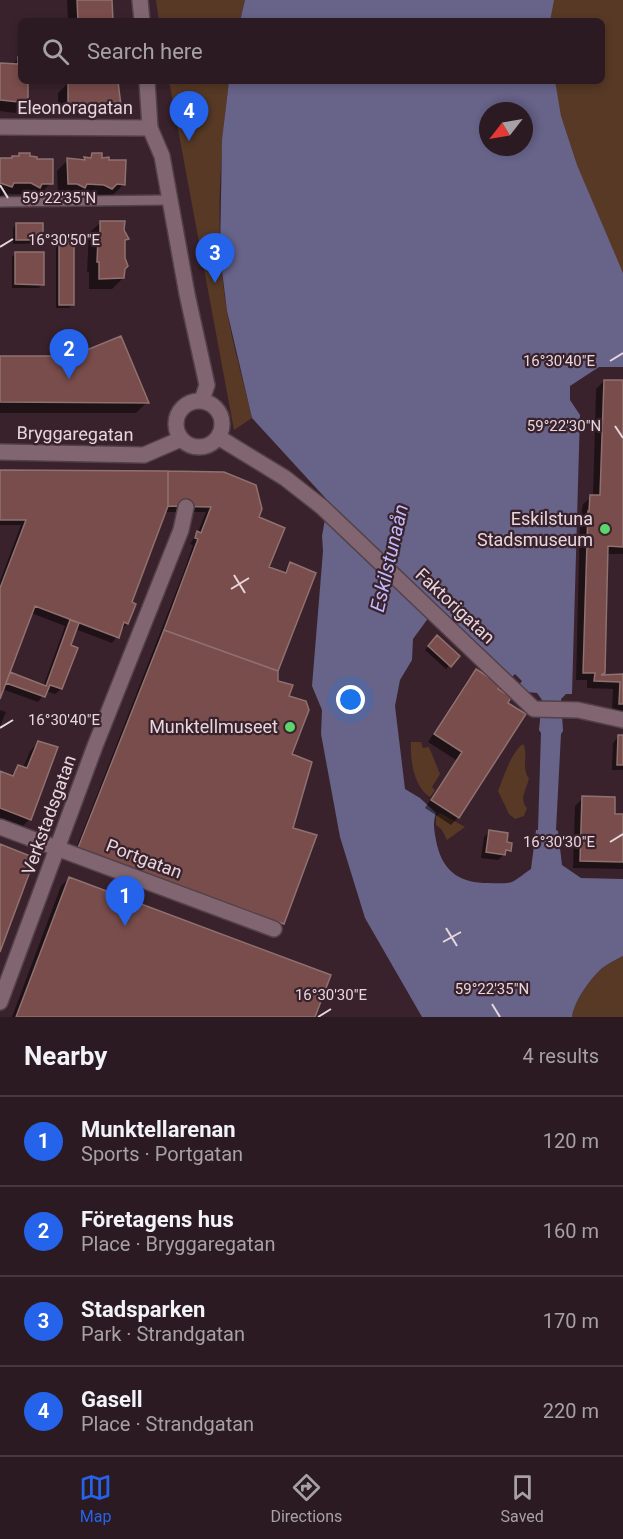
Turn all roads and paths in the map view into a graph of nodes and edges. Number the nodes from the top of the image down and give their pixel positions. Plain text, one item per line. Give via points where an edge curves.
1 (140, 0) edge
2 (142, 18) edge
3 (147, 84) edge
4 (0, 127) edge
5 (150, 128) junction
6 (170, 200) junction
7 (0, 202) edge
8 (202, 400) junction
9 (218, 437) junction
10 (181, 439) junction
11 (0, 452) edge
12 (186, 507) dead end
13 (623, 720) edge
14 (0, 827) edge
15 (58, 847) junction
16 (274, 929) dead end
17 (0, 1002) edge

1 - 2 street
3 - 5 street
4 - 5 street, Eleonoragatan
5 - 6 street via 162,156
6 - 7 lane
6 - 8 street via 207,385
8 - 9 street via 220,413 222,427
8 - 10 street via 187,403 177,413 176,428
9 - 10 street via 203,447
9 - 13 street, Faktorigatan via 285,478 322,507 534,709 578,710
10 - 11 street, Bryggaregatan via 144,455
12 - 15 street, Verkstadsgatan via 181,530
14 - 15 street, Portgatan
15 - 16 street, Portgatan
15 - 17 street, Verkstadsgatan

